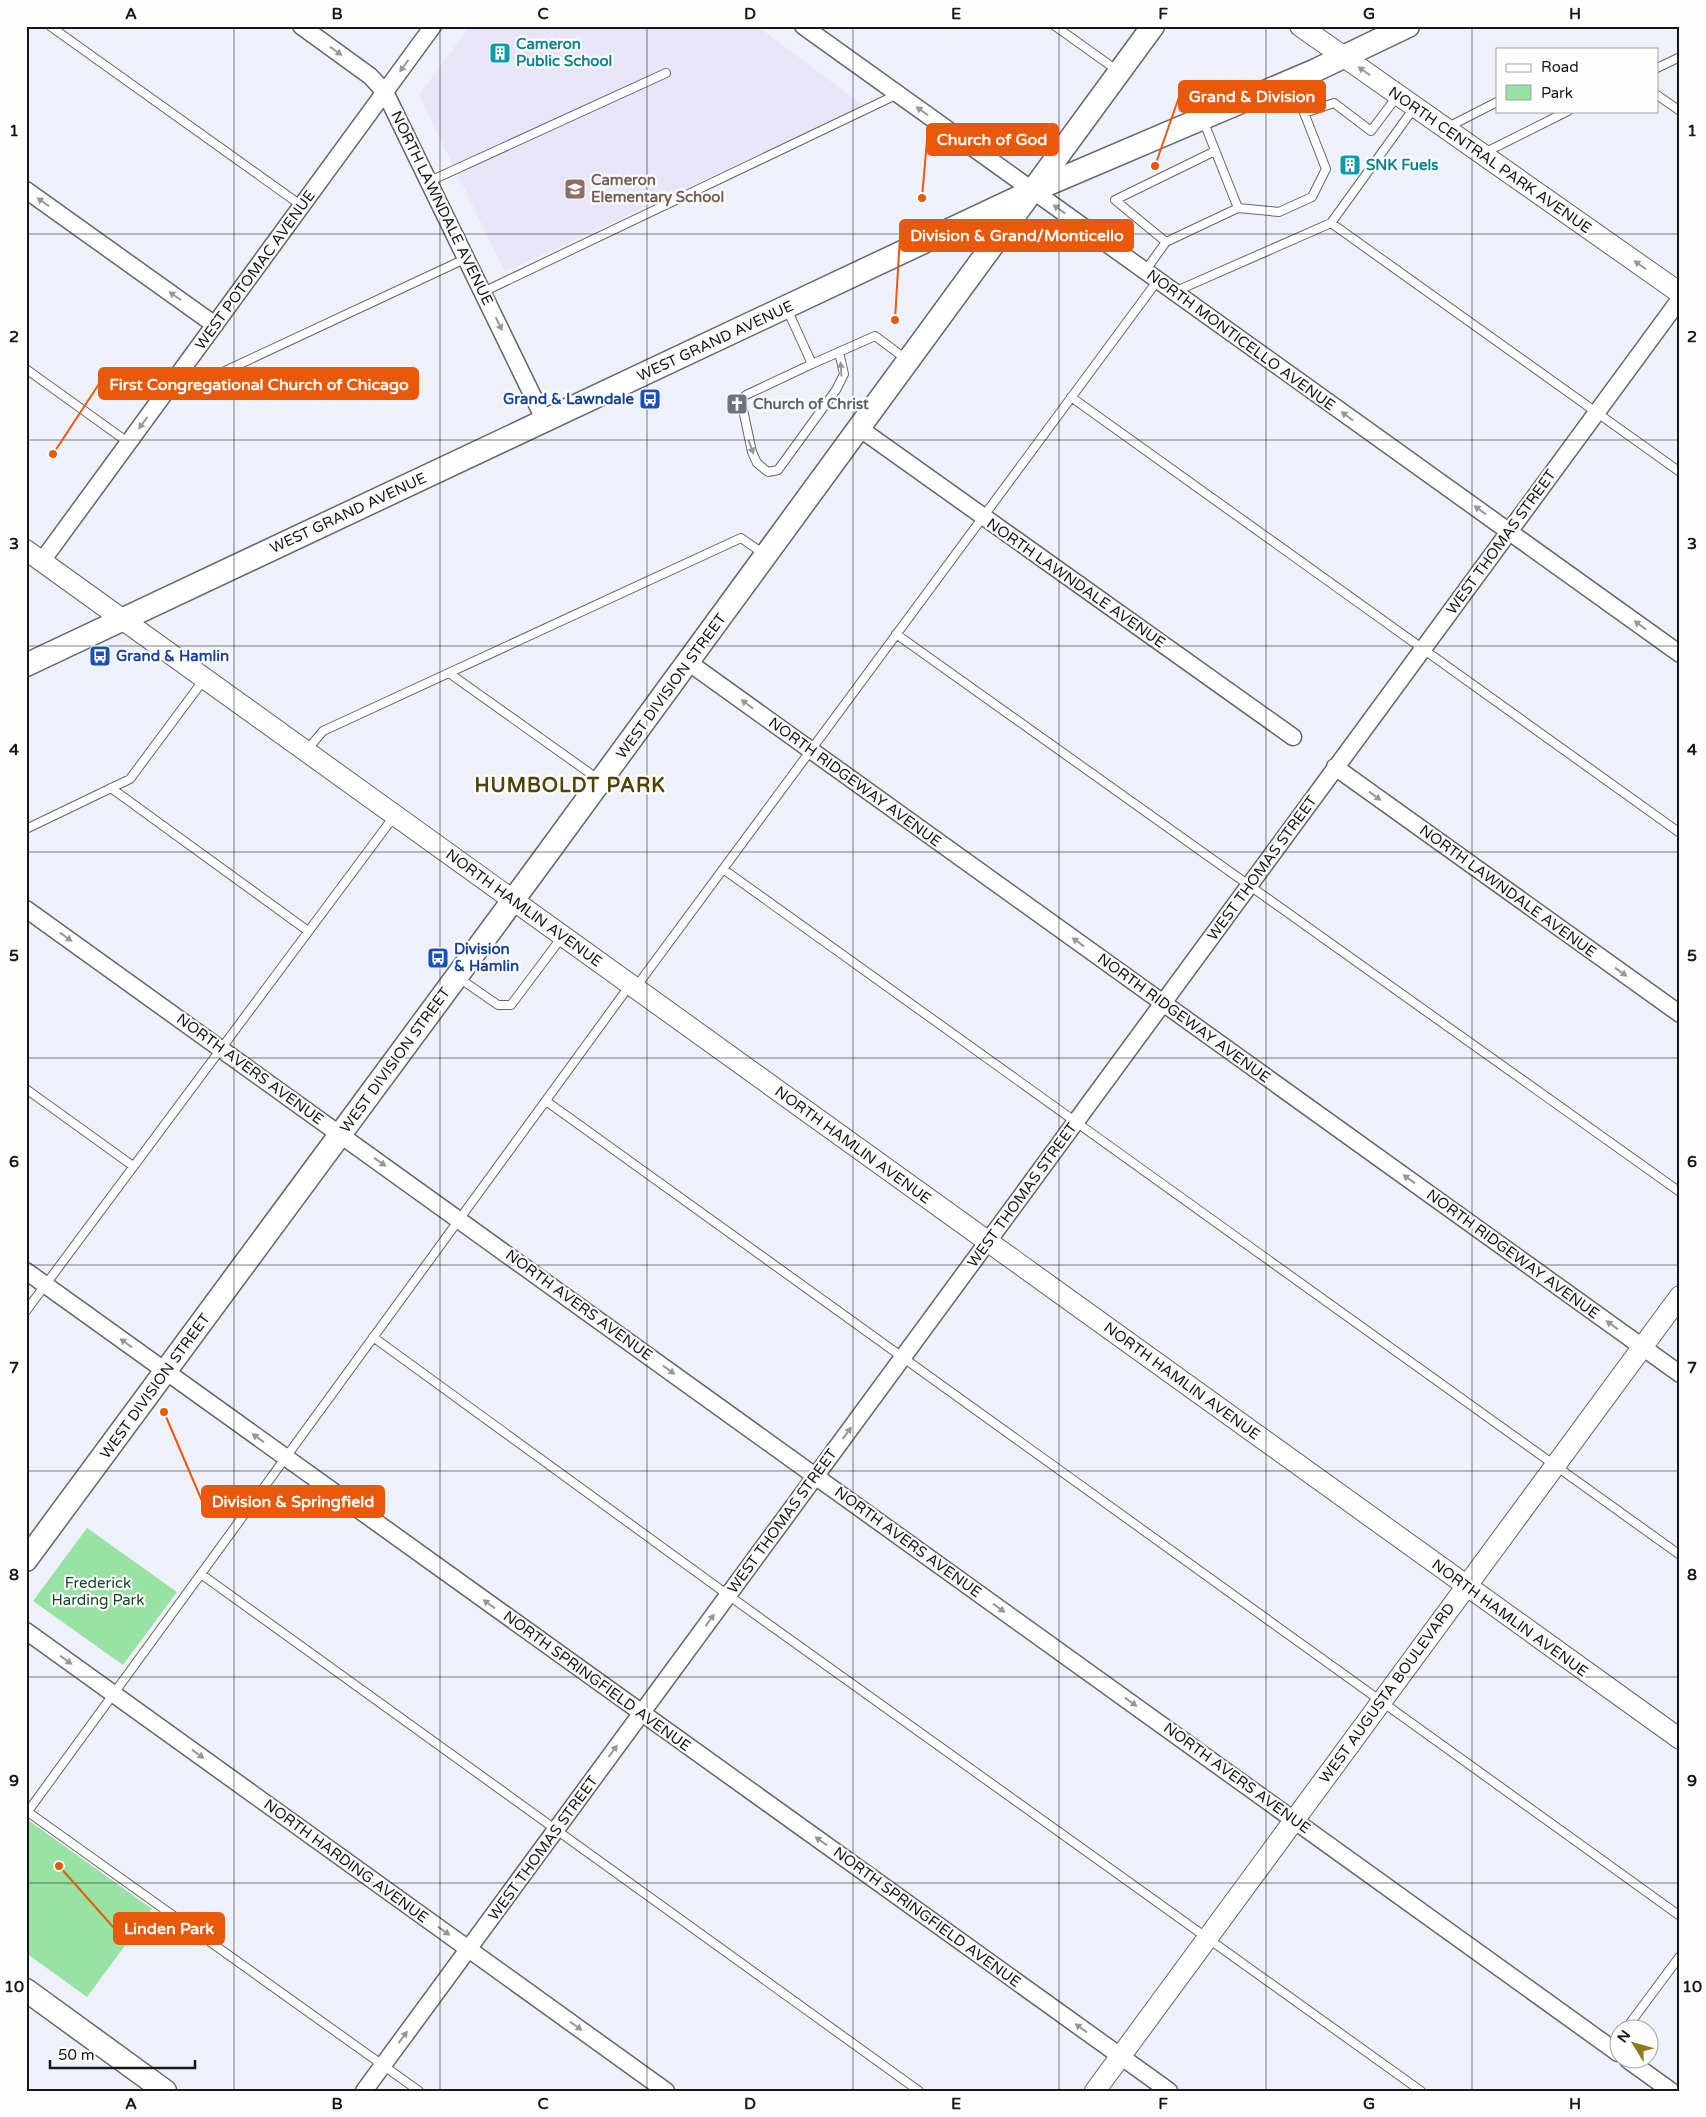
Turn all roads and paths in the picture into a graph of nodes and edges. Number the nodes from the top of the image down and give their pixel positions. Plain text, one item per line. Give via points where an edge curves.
1 (50, 26) edge
2 (301, 26) edge
3 (433, 26) edge
4 (803, 26) edge
5 (1055, 26) edge
6 (1153, 26) edge
7 (1300, 26) edge
8 (1408, 26) edge
9 (1343, 57) junction
10 (1680, 58) edge
11 (1658, 68) edge
12 (1119, 72) junction
13 (666, 73) dead end
14 (1291, 80) junction
15 (385, 92) junction
16 (898, 94) junction
17 (1398, 95) junction
18 (1658, 96) edge
19 (1496, 103) edge
20 (1415, 108) junction
21 (1680, 111) edge
22 (1566, 112) edge
23 (1304, 113) junction
24 (1202, 118) junction
25 (1445, 128) junction
26 (1215, 151) junction
27 (1482, 154) junction
28 (430, 182) junction
29 (26, 190) edge
30 (1032, 190) junction
31 (302, 206) junction
32 (1238, 208) junction
33 (1331, 223) junction
34 (1166, 242) junction
35 (467, 258) junction
36 (1151, 276) junction
37 (483, 292) junction
38 (1174, 292) junction
39 (1680, 293) edge
40 (1680, 299) edge
41 (786, 308) junction
42 (215, 325) junction
43 (839, 352) junction
44 (908, 360) junction
45 (812, 364) junction
46 (26, 369) edge
47 (177, 377) junction
48 (1071, 397) junction
49 (1596, 412) junction
50 (545, 421) junction
51 (859, 428) junction
52 (129, 443) junction
53 (1680, 472) edge
54 (983, 517) junction
55 (1509, 531) junction
56 (766, 555) junction
57 (34, 556) edge
58 (122, 619) junction
59 (896, 634) junction
60 (1422, 650) junction
61 (1680, 654) edge
62 (688, 662) junction
63 (26, 665) edge
64 (449, 673) junction
65 (205, 678) junction
66 (1293, 737) dead end
67 (811, 750) junction
68 (306, 751) junction
69 (1335, 768) junction
70 (601, 781) junction
71 (111, 788) junction
72 (394, 815) junction
73 (26, 829) edge
74 (1680, 833) edge
75 (723, 869) junction
76 (1249, 885) junction
77 (513, 900) junction
78 (26, 909) edge
79 (308, 931) junction
80 (563, 936) junction
81 (457, 977) junction
82 (633, 986) junction
83 (1163, 1003) junction
84 (1680, 1014) edge
85 (221, 1048) junction
86 (26, 1089) edge
87 (546, 1101) junction
88 (1075, 1122) junction
89 (341, 1134) junction
90 (133, 1166) junction
91 (1680, 1192) edge
92 (460, 1219) junction
93 (988, 1242) junction
94 (26, 1271) edge
95 (45, 1285) junction
96 (1680, 1296) edge
97 (26, 1311) edge
98 (374, 1337) junction
99 (1642, 1347) junction
100 (902, 1358) junction
101 (166, 1372) junction
102 (1680, 1374) edge
103 (286, 1458) junction
104 (1555, 1466) junction
105 (816, 1476) junction
106 (1680, 1555) edge
107 (26, 1560) edge
108 (201, 1574) junction
109 (1466, 1586) junction
110 (728, 1595) junction
111 (26, 1631) edge
112 (114, 1694) junction
113 (1381, 1701) junction
114 (641, 1713) junction
115 (1680, 1739) edge
116 (27, 1813) edge
117 (1294, 1820) junction
118 (556, 1830) junction
119 (1680, 1916) edge
120 (1208, 1937) junction
121 (468, 1949) junction
122 (1680, 1956) edge
123 (26, 1990) edge
124 (1632, 2020) edge
125 (1608, 2043) edge
126 (1120, 2056) junction
127 (383, 2065) junction
128 (1642, 2070) edge
129 (165, 2091) edge
130 (364, 2091) edge
131 (419, 2091) edge
132 (666, 2091) edge
133 (919, 2091) edge
134 (1095, 2091) edge
135 (1169, 2091) edge
136 (1421, 2091) edge
137 (1671, 2091) edge

1 - 31 lane
2 -> 15 street, NORTH LAWNDALE AVENUE via 370,76
3 -> 15 street, WEST POTOMAC AVENUE
4 - 16 street, NORTH MONTICELLO AVENUE
5 - 12 lane
6 - 12 main road, WEST DIVISION STREET
7 - 9 street, NORTH CENTRAL PARK AVENUE
8 - 9 main road, WEST GRAND AVENUE
9 - 14 main road, WEST GRAND AVENUE
17 -> 9 street, NORTH CENTRAL PARK AVENUE
10 - 11 lane
12 - 30 main road, WEST DIVISION STREET
13 - 28 lane
14 - 23 lane
14 - 24 main road, WEST GRAND AVENUE
15 - 28 street, NORTH LAWNDALE AVENUE
15 - 31 street, WEST POTOMAC AVENUE
30 -> 16 street, NORTH MONTICELLO AVENUE
16 - 37 lane
17 - 20 street, NORTH CENTRAL PARK AVENUE
17 - 23 lane via 1371,131 1334,103
18 - 21 lane
19 - 25 lane
20 - 25 street, NORTH CENTRAL PARK AVENUE
20 - 33 lane
22 - 27 lane
23 - 32 lane via 1326,169 1312,196 1279,212
24 - 26 lane
24 - 30 main road, WEST GRAND AVENUE
25 - 27 street, NORTH CENTRAL PARK AVENUE
26 - 32 lane
26 - 34 lane via 1115,200
39 -> 27 street, NORTH CENTRAL PARK AVENUE
28 - 35 street, NORTH LAWNDALE AVENUE
42 -> 29 street
36 -> 30 street, NORTH MONTICELLO AVENUE
30 - 41 main road, WEST GRAND AVENUE
30 - 44 main road, WEST DIVISION STREET
31 - 42 street, WEST POTOMAC AVENUE
32 - 34 lane
33 - 38 lane
33 - 49 lane
34 - 36 lane
35 - 37 street, NORTH LAWNDALE AVENUE
35 - 47 lane via 212,377
36 - 38 street, NORTH MONTICELLO AVENUE
36 - 48 lane
37 -> 50 street, NORTH LAWNDALE AVENUE
55 -> 38 street, NORTH MONTICELLO AVENUE
40 - 49 street, WEST THOMAS STREET
41 - 45 lane
41 - 50 main road, WEST GRAND AVENUE
42 - 47 street, WEST POTOMAC AVENUE
43 - 44 lane via 875,336
43 - 45 lane
45 -> 43 lane via 741,400 748,441 757,463 768,472 778,470 836,390 844,374
44 - 51 main road, WEST DIVISION STREET
46 - 52 lane
47 -> 52 street, WEST POTOMAC AVENUE
48 - 54 lane
48 - 60 lane
49 - 53 lane
49 - 55 street, WEST THOMAS STREET
50 - 58 main road, WEST GRAND AVENUE
51 - 54 street, NORTH LAWNDALE AVENUE
51 - 56 main road, WEST DIVISION STREET
52 - 57 street, WEST POTOMAC AVENUE
54 - 59 lane
54 - 66 street, NORTH LAWNDALE AVENUE
55 - 60 street, WEST THOMAS STREET
61 -> 55 street, NORTH MONTICELLO AVENUE
56 - 62 main road, WEST DIVISION STREET
56 - 64 lane via 741,538
57 - 58 street, NORTH HAMLIN AVENUE
58 - 63 main road, WEST GRAND AVENUE
58 - 65 street, NORTH HAMLIN AVENUE
59 - 67 lane
59 - 76 lane
60 - 69 street, WEST THOMAS STREET
60 - 74 lane
67 -> 62 street, NORTH RIDGEWAY AVENUE
62 - 70 main road, WEST DIVISION STREET
64 - 68 lane via 323,731
64 - 70 lane
65 - 68 street, NORTH HAMLIN AVENUE
65 - 71 lane via 130,780
67 - 75 lane
83 -> 67 street, NORTH RIDGEWAY AVENUE
68 - 72 street, NORTH HAMLIN AVENUE
69 - 76 street, WEST THOMAS STREET
69 -> 84 street, NORTH LAWNDALE AVENUE
70 - 77 main road, WEST DIVISION STREET
71 - 73 lane
71 - 79 lane
72 - 77 street, NORTH HAMLIN AVENUE
72 - 79 lane
75 - 82 lane
75 - 88 lane
76 - 83 street, WEST THOMAS STREET
76 - 91 lane
77 - 80 street, NORTH HAMLIN AVENUE
77 - 81 main road, WEST DIVISION STREET
78 -> 85 street, NORTH AVERS AVENUE
79 - 85 lane
80 - 81 lane via 511,1005 498,1005
80 - 82 street, NORTH HAMLIN AVENUE
81 - 89 main road, WEST DIVISION STREET
82 - 87 lane
82 - 93 street, NORTH HAMLIN AVENUE
83 - 88 street, WEST THOMAS STREET
99 -> 83 street, NORTH RIDGEWAY AVENUE
85 - 89 street, NORTH AVERS AVENUE
85 - 90 lane
86 - 90 lane
87 - 92 lane
87 - 100 lane
88 - 93 street, WEST THOMAS STREET
88 - 104 lane
89 -> 92 street, NORTH AVERS AVENUE
89 - 101 main road, WEST DIVISION STREET
90 - 95 lane
92 - 98 lane
92 -> 105 street, NORTH AVERS AVENUE
93 - 100 street, WEST THOMAS STREET
93 - 109 street, NORTH HAMLIN AVENUE
94 - 95 street, NORTH SPRINGFIELD AVENUE
95 - 97 lane
101 -> 95 street, NORTH SPRINGFIELD AVENUE
96 - 99 street, WEST AUGUSTA BOULEVARD
98 - 103 lane
98 - 110 lane
99 - 102 street, NORTH RIDGEWAY AVENUE
99 - 104 street, WEST AUGUSTA BOULEVARD
105 -> 100 street, WEST THOMAS STREET
100 - 113 lane
103 -> 101 street, NORTH SPRINGFIELD AVENUE
101 - 107 main road, WEST DIVISION STREET
103 - 108 lane
114 -> 103 street, NORTH SPRINGFIELD AVENUE
104 - 106 lane
104 - 109 street, WEST AUGUSTA BOULEVARD
105 - 110 street, WEST THOMAS STREET
105 -> 117 street, NORTH AVERS AVENUE
108 - 112 lane
108 - 118 lane
109 - 113 street, WEST AUGUSTA BOULEVARD
109 - 115 street, NORTH HAMLIN AVENUE
114 -> 110 street, WEST THOMAS STREET
110 - 120 lane
111 -> 112 street, NORTH HARDING AVENUE
112 - 116 lane
112 -> 121 street, NORTH HARDING AVENUE
113 - 117 street, WEST AUGUSTA BOULEVARD
113 - 119 lane
118 -> 114 street, WEST THOMAS STREET
126 -> 114 street, NORTH SPRINGFIELD AVENUE
116 - 127 lane
117 - 120 street, WEST AUGUSTA BOULEVARD
117 - 125 street, NORTH AVERS AVENUE
118 - 121 street, WEST THOMAS STREET
118 - 133 lane
120 - 126 street, WEST AUGUSTA BOULEVARD
120 - 136 lane
127 -> 121 street, WEST THOMAS STREET
121 -> 132 street, NORTH HARDING AVENUE
122 - 124 lane
123 - 129 main road
126 - 134 street, WEST AUGUSTA BOULEVARD
126 - 135 street, NORTH SPRINGFIELD AVENUE
127 - 130 street, WEST THOMAS STREET
127 - 131 lane
128 - 137 street

